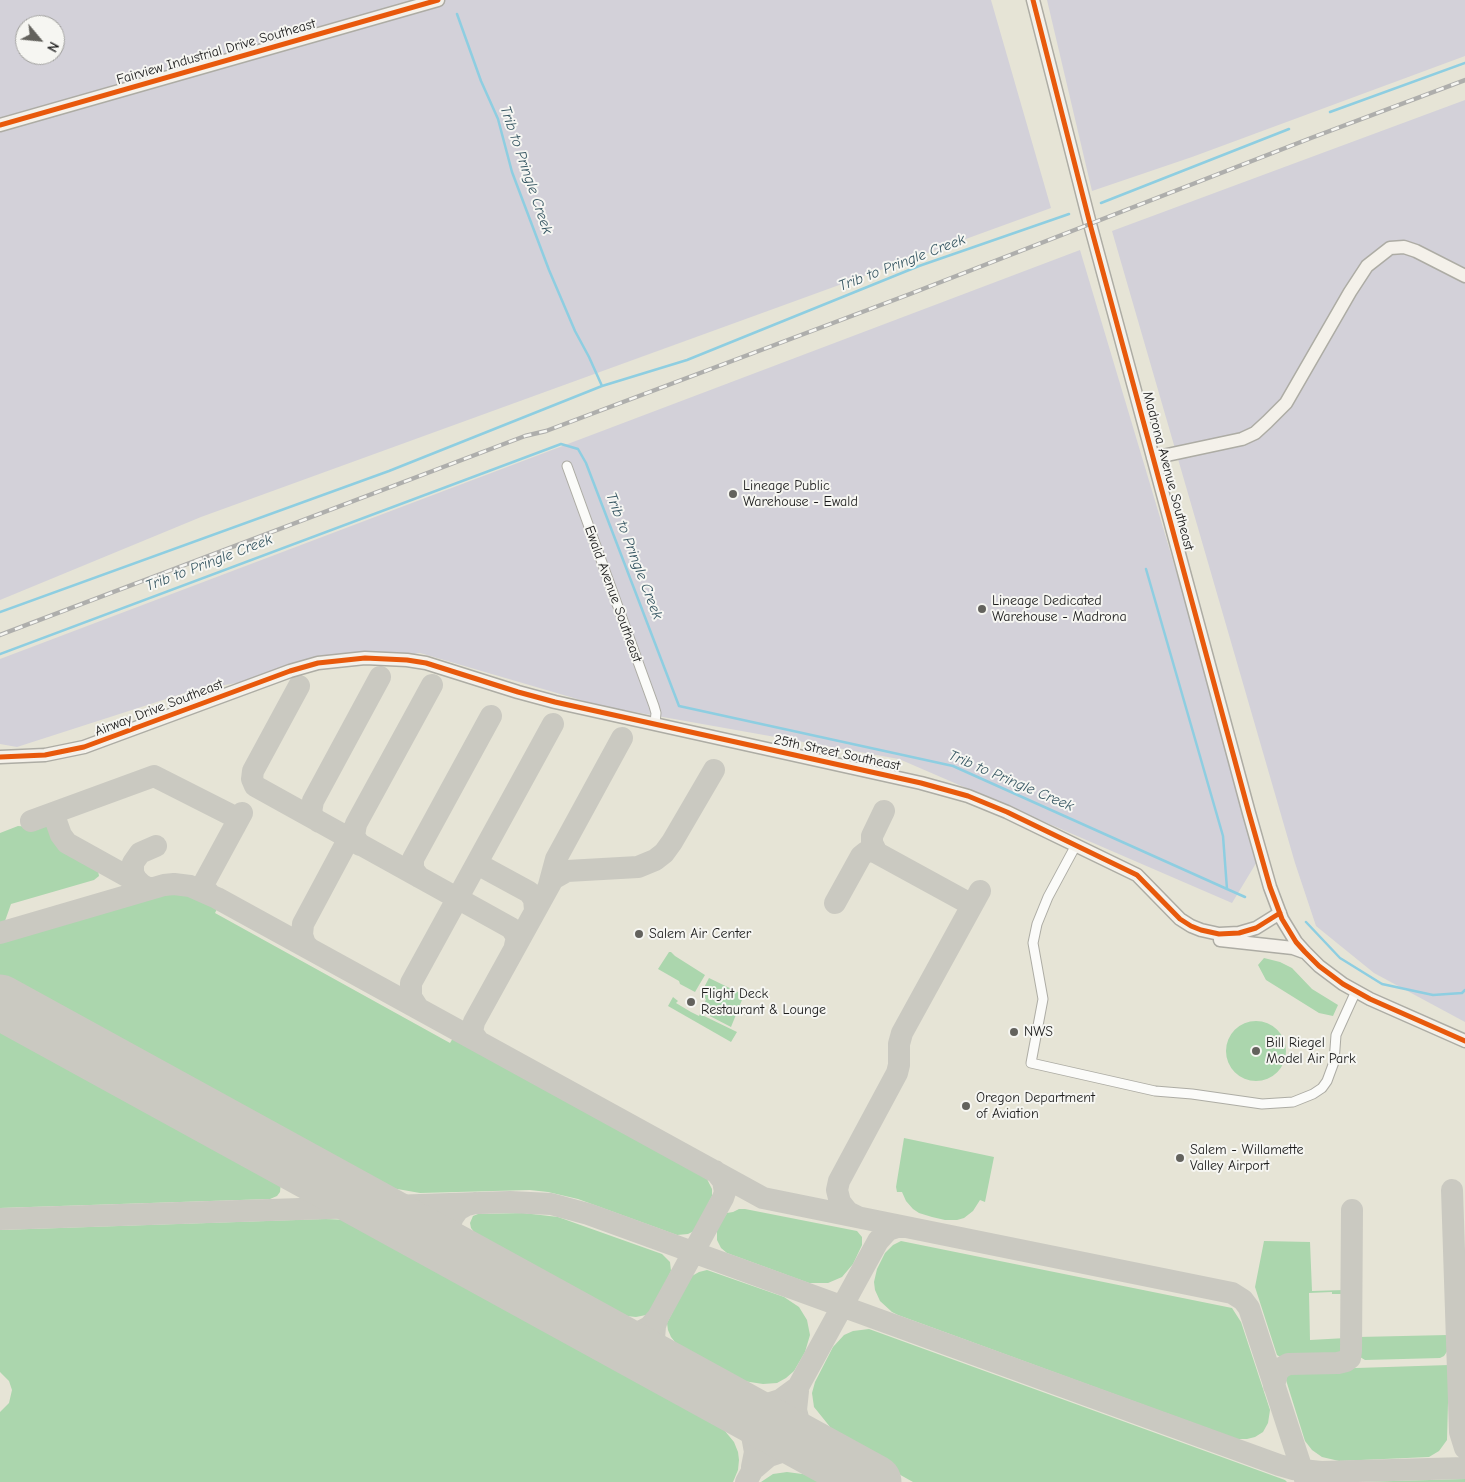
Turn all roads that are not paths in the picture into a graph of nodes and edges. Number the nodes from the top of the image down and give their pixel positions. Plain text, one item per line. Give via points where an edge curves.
1 (438, 0) edge
2 (1033, 0) edge
3 (0, 125) edge
4 (1465, 276) edge
5 (1153, 458) junction
6 (566, 466) dead end
7 (353, 659) joint
8 (655, 724) junction
9 (0, 757) edge
10 (1076, 845) junction
11 (1280, 914) junction
12 (1201, 930) junction
13 (1305, 952) junction
14 (1356, 991) junction
15 (1465, 1041) edge

1 - 3 street, Fairview Industrial Drive Southeast
2 - 5 street, Madrona Avenue Southeast
4 - 5 street via 1416,251 1404,247 1390,248 1367,266 1286,402 1255,433 1242,439
5 - 11 street, Madrona Avenue Southeast via 1249,813
6 - 8 street, Ewald Avenue Southeast via 654,706
7 - 8 street, 25th Street Southeast via 426,663 546,700
7 - 9 street, Airway Drive Southeast via 318,663 290,671 84,747 45,755
8 - 10 street, 25th Street Southeast via 968,796
10 - 12 street, 25th Street Southeast via 1137,875 1180,919
10 - 14 street via 1048,897 1033,943 1043,999 1031,1063 1155,1091 1262,1104 1293,1102 1313,1094 1327,1081 1334,1062 1338,1028
11 - 12 street, 25th Street Southeast via 1239,934
11 - 13 street, Madrona Avenue Southeast
12 - 13 street via 1207,936 1222,941
13 - 14 street via 1329,974
14 - 15 street

